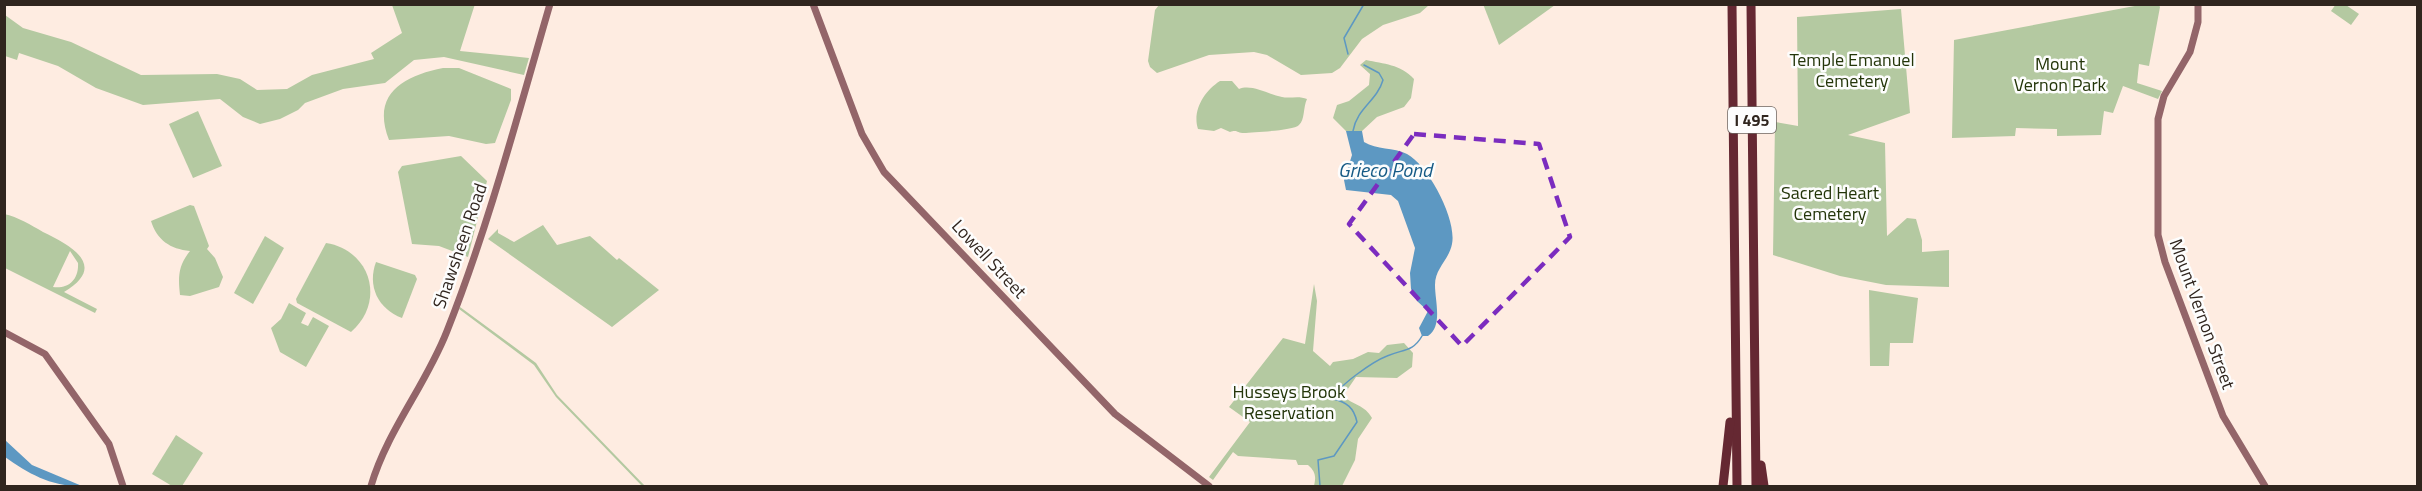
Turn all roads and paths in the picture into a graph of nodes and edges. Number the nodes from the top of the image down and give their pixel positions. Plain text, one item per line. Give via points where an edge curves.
1 (550, 4) edge
2 (813, 4) edge
3 (1732, 4) edge
4 (1751, 4) edge
5 (2198, 4) edge
6 (4, 332) edge
7 (1734, 399) junction
8 (1754, 433) junction
9 (123, 486) edge
10 (371, 486) edge
11 (1209, 486) edge
12 (1723, 486) edge
13 (1737, 486) edge
14 (1756, 486) edge
15 (1764, 486) edge
16 (2265, 486) edge

1 - 10 main road, Shawsheen Road via 483,231 450,325 381,457
2 - 11 main road, Lowell Street via 862,134 878,164 1115,414
3 - 7 highway, I 495
4 - 8 highway, I 495
5 - 16 main road, Mount Vernon Street via 2190,52 2164,96 2158,119 2158,235 2223,416
6 - 9 main road via 45,354 109,444
7 - 12 highway
7 - 13 highway, I 495
8 - 14 highway, I 495
8 - 15 highway

